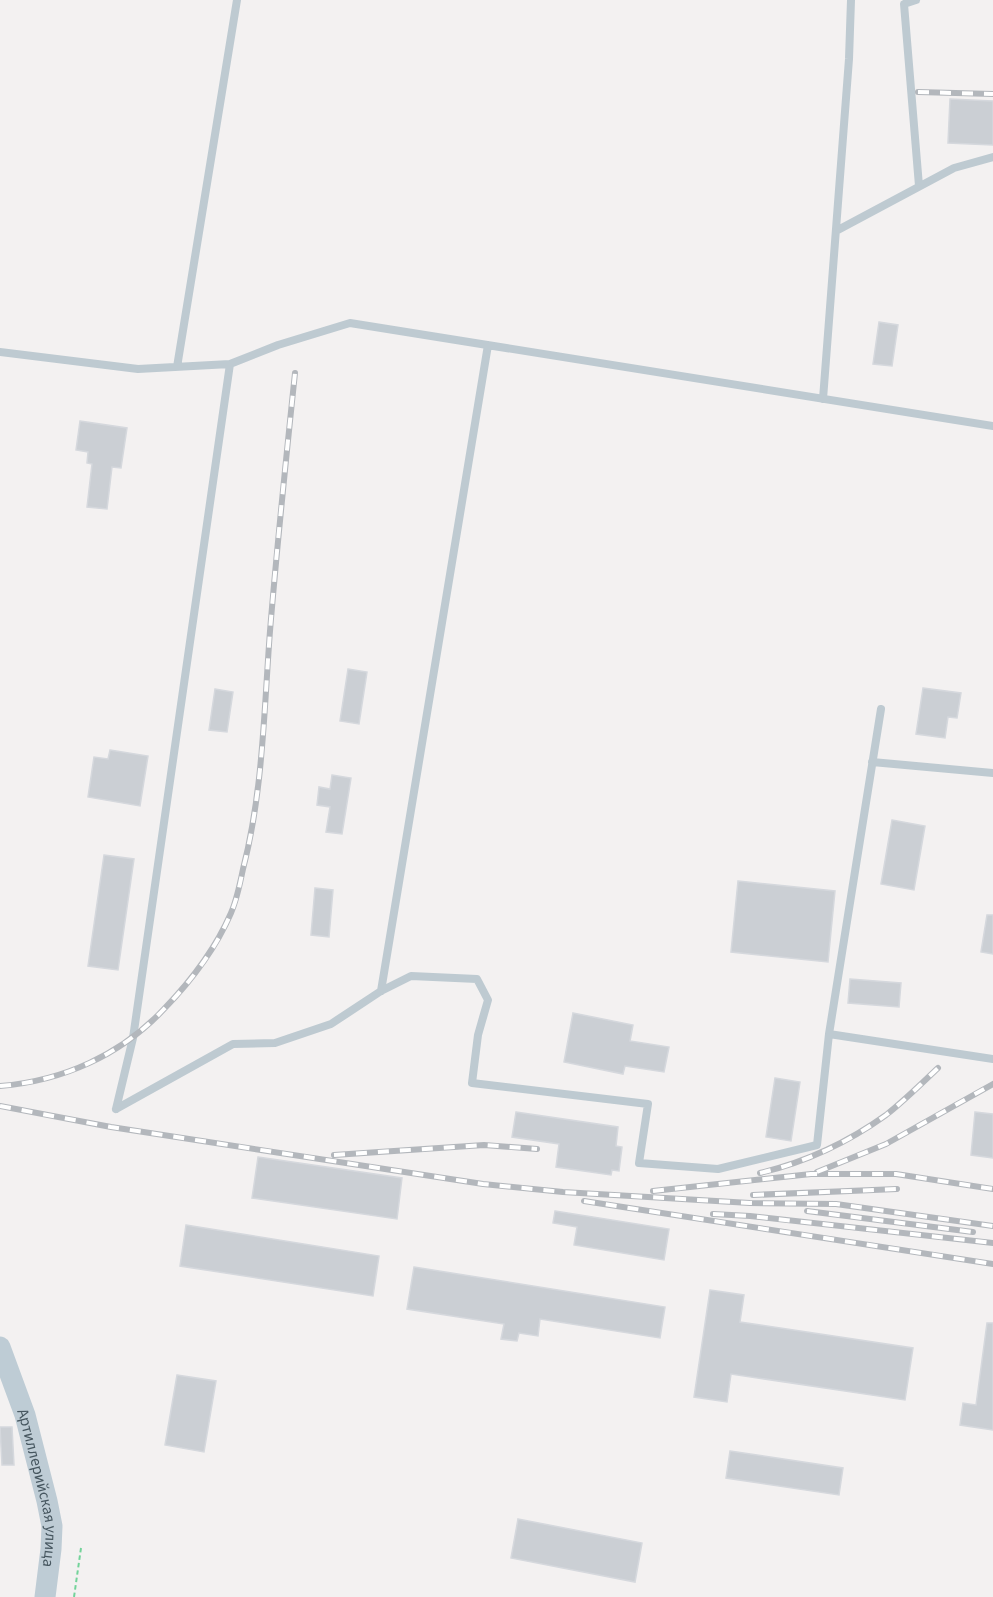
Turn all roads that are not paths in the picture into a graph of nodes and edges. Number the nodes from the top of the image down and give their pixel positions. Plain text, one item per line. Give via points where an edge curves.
1 (237, 0) edge
2 (851, 0) edge
3 (916, 0) edge
4 (993, 157) edge
5 (919, 186) junction
6 (836, 231) junction
7 (488, 345) junction
8 (0, 352) edge
9 (230, 364) junction
10 (177, 367) junction
11 (823, 399) junction
12 (993, 426) edge
13 (881, 709) dead end
14 (872, 762) junction
15 (993, 773) edge
16 (381, 991) junction
17 (829, 1034) junction
18 (993, 1059) edge
19 (0, 1347) edge
20 (45, 1597) edge

1 - 10 lane
2 - 6 lane
3 - 5 lane via 904,4
4 - 5 lane via 954,168
5 - 6 lane
6 - 11 lane
7 - 9 lane via 350,323
7 - 11 lane
7 - 16 lane
8 - 10 lane via 138,369
9 - 10 lane
9 - 16 lane via 133,1038 117,1109 233,1044 275,1043 331,1024
11 - 12 lane
13 - 14 lane
14 - 15 lane
14 - 17 lane
16 - 17 lane via 411,976 477,979 488,1000 478,1035 472,1083 648,1104 639,1163 648,1165 717,1169 817,1145
17 - 18 lane
19 - 20 street, Артиллерийская улица via 25,1415 48,1501 52,1526

